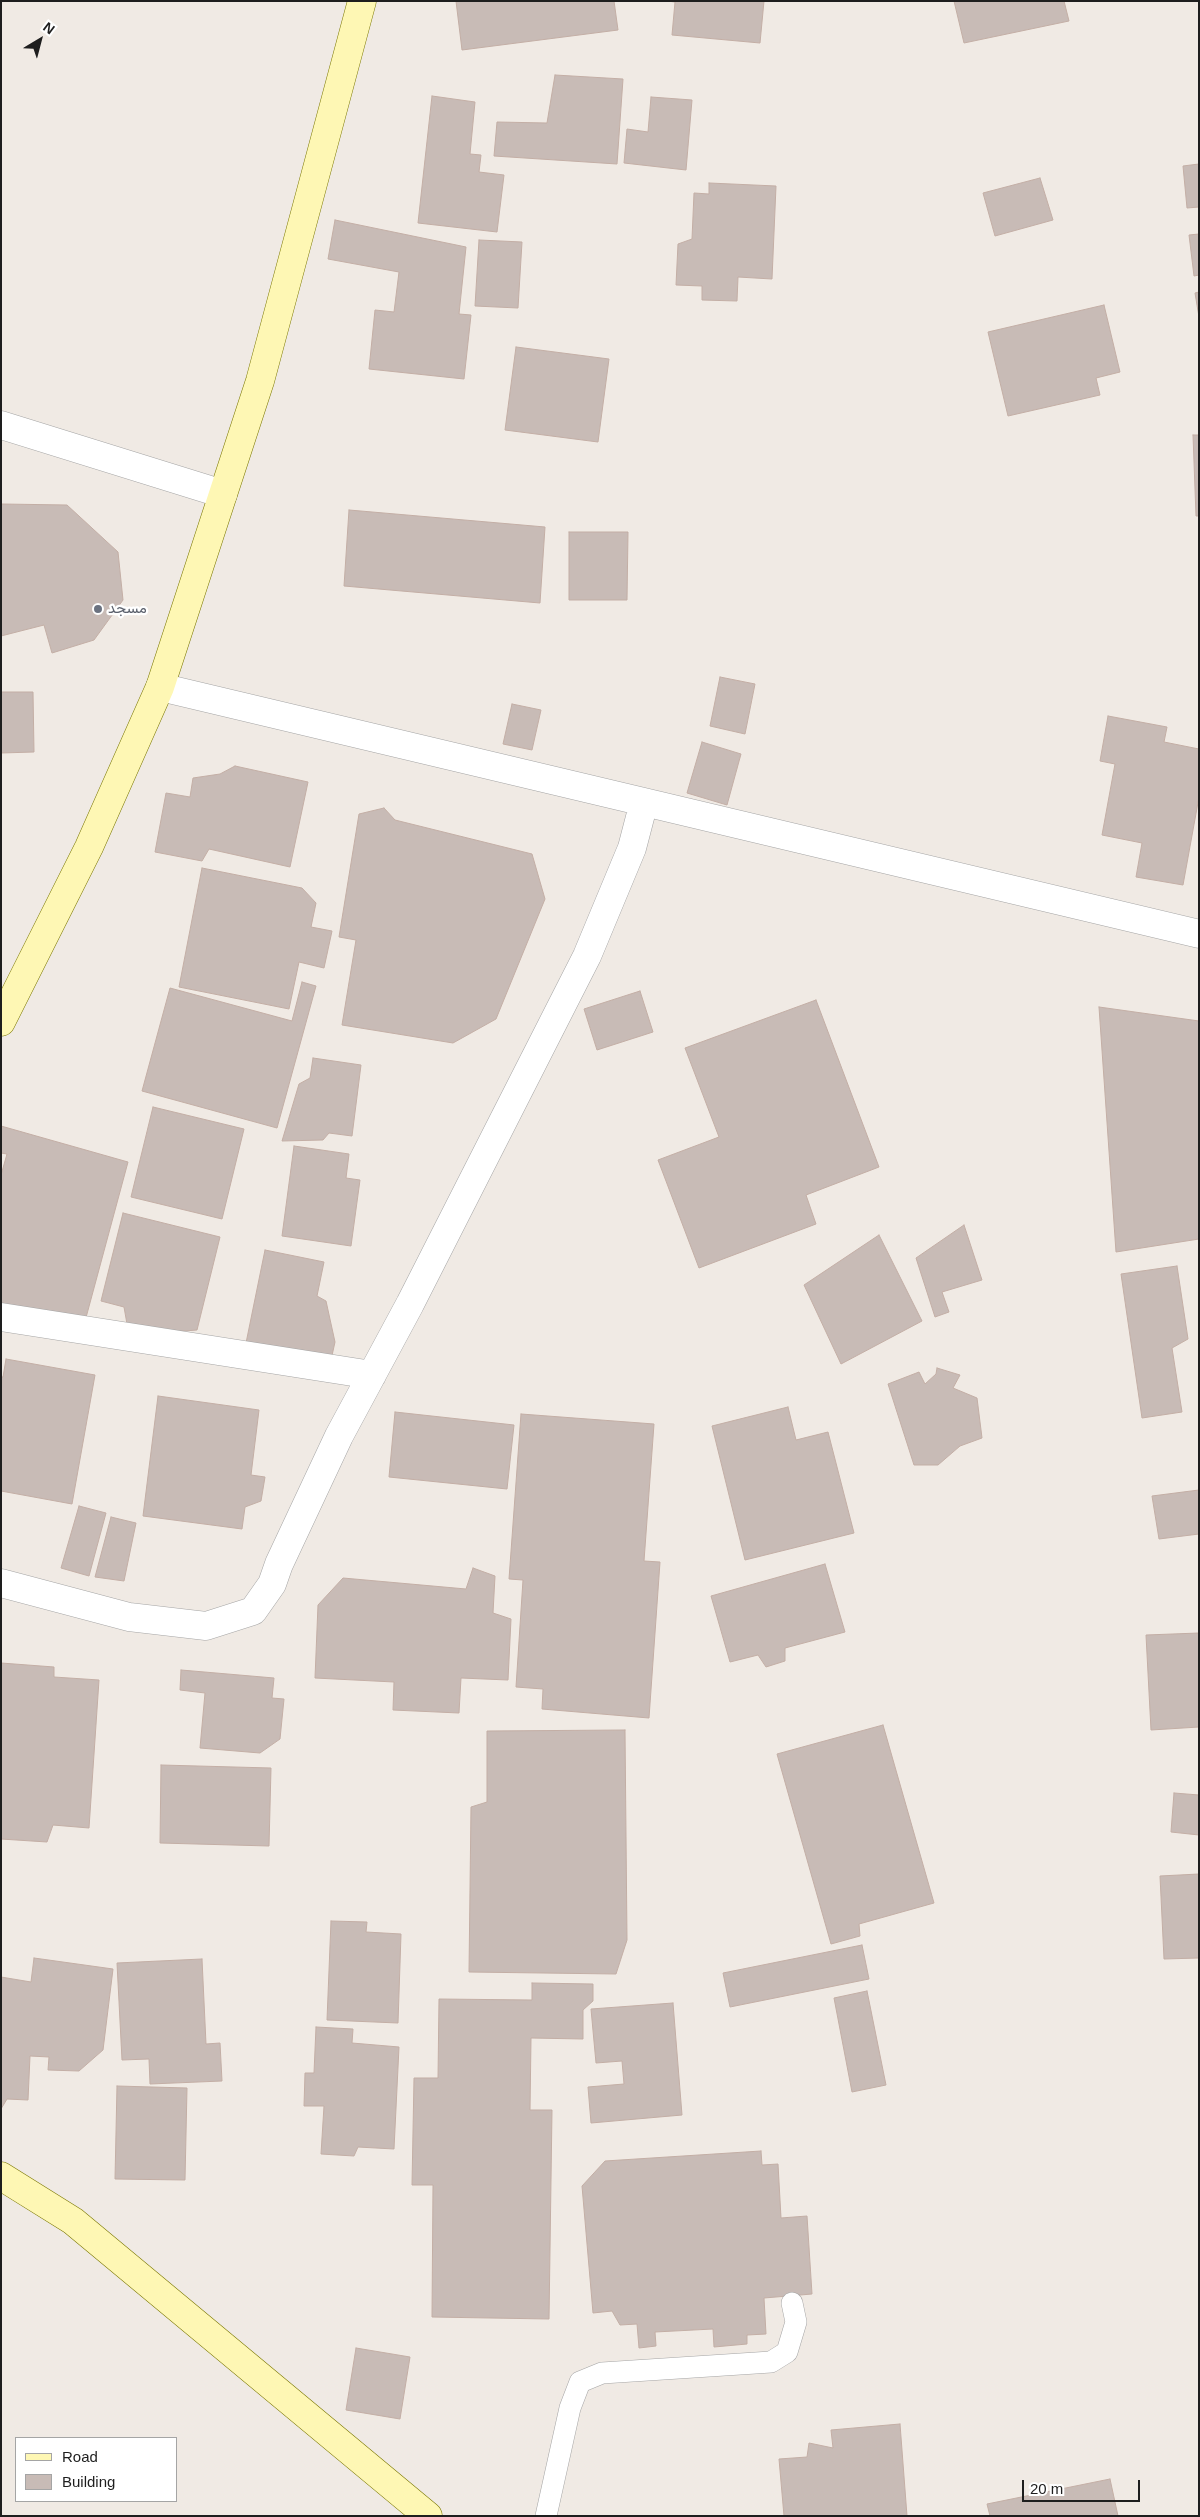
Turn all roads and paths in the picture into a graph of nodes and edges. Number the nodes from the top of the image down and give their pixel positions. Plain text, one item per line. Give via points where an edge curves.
1 (362, 1) edge
2 (1, 425) edge
3 (223, 494) junction
4 (160, 687) junction
5 (644, 802) junction
6 (1199, 934) edge
7 (1, 1022) edge
8 (1, 1317) edge
9 (372, 1374) junction
10 (1, 1583) edge
11 (1, 2176) edge
12 (792, 2303) dead end
13 (428, 2516) edge
14 (546, 2516) edge

1 - 3 street via 260,381
2 - 3 street
3 - 4 street
4 - 5 street
4 - 7 street via 89,847
5 - 6 street
5 - 9 street via 632,848 587,956
8 - 9 street
9 - 10 street via 339,1436 272,1584 253,1611 206,1626 129,1617
11 - 13 street via 73,2221
12 - 14 lane via 796,2322 787,2352 771,2362 602,2373 580,2382 570,2408

